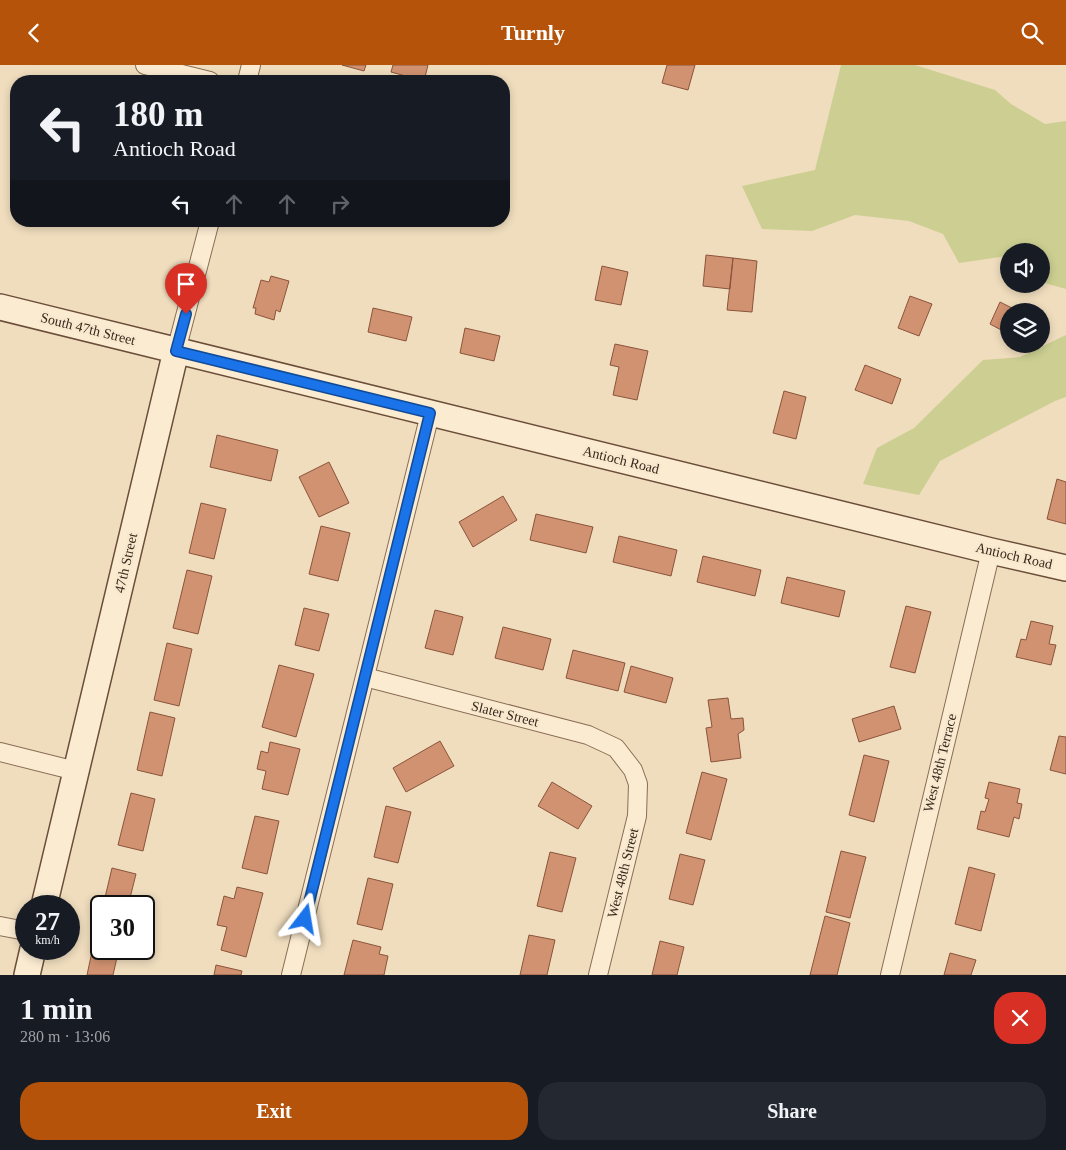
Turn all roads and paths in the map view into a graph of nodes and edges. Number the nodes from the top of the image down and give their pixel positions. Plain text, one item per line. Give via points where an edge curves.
1 (145, 65) edge
2 (186, 75) edge
3 (208, 227) edge
4 (0, 307) edge
5 (176, 351) junction
6 (430, 413) junction
7 (991, 551) junction
8 (1066, 568) edge
9 (365, 677) junction
10 (0, 752) edge
11 (633, 770) joint
12 (76, 771) junction
13 (47, 895) edge
14 (0, 926) edge
15 (15, 929) edge
16 (30, 960) edge
17 (27, 975) edge
18 (291, 975) edge
19 (598, 975) edge
20 (890, 975) edge

1 - 2 street
3 - 5 street, 47th Street
4 - 5 main road, South 47th Street
5 - 6 main road, Antioch Road
5 - 12 main road, 47th Street
6 - 7 main road, Antioch Road
6 - 9 street
7 - 8 main road, Antioch Road
7 - 20 street, West 48th Terrace
9 - 11 street, Slater Street via 588,735 616,748
9 - 18 street
10 - 12 street
11 - 19 street, West 48th Street via 638,784 637,816
12 - 13 main road, 47th Street
14 - 15 street
16 - 17 main road

